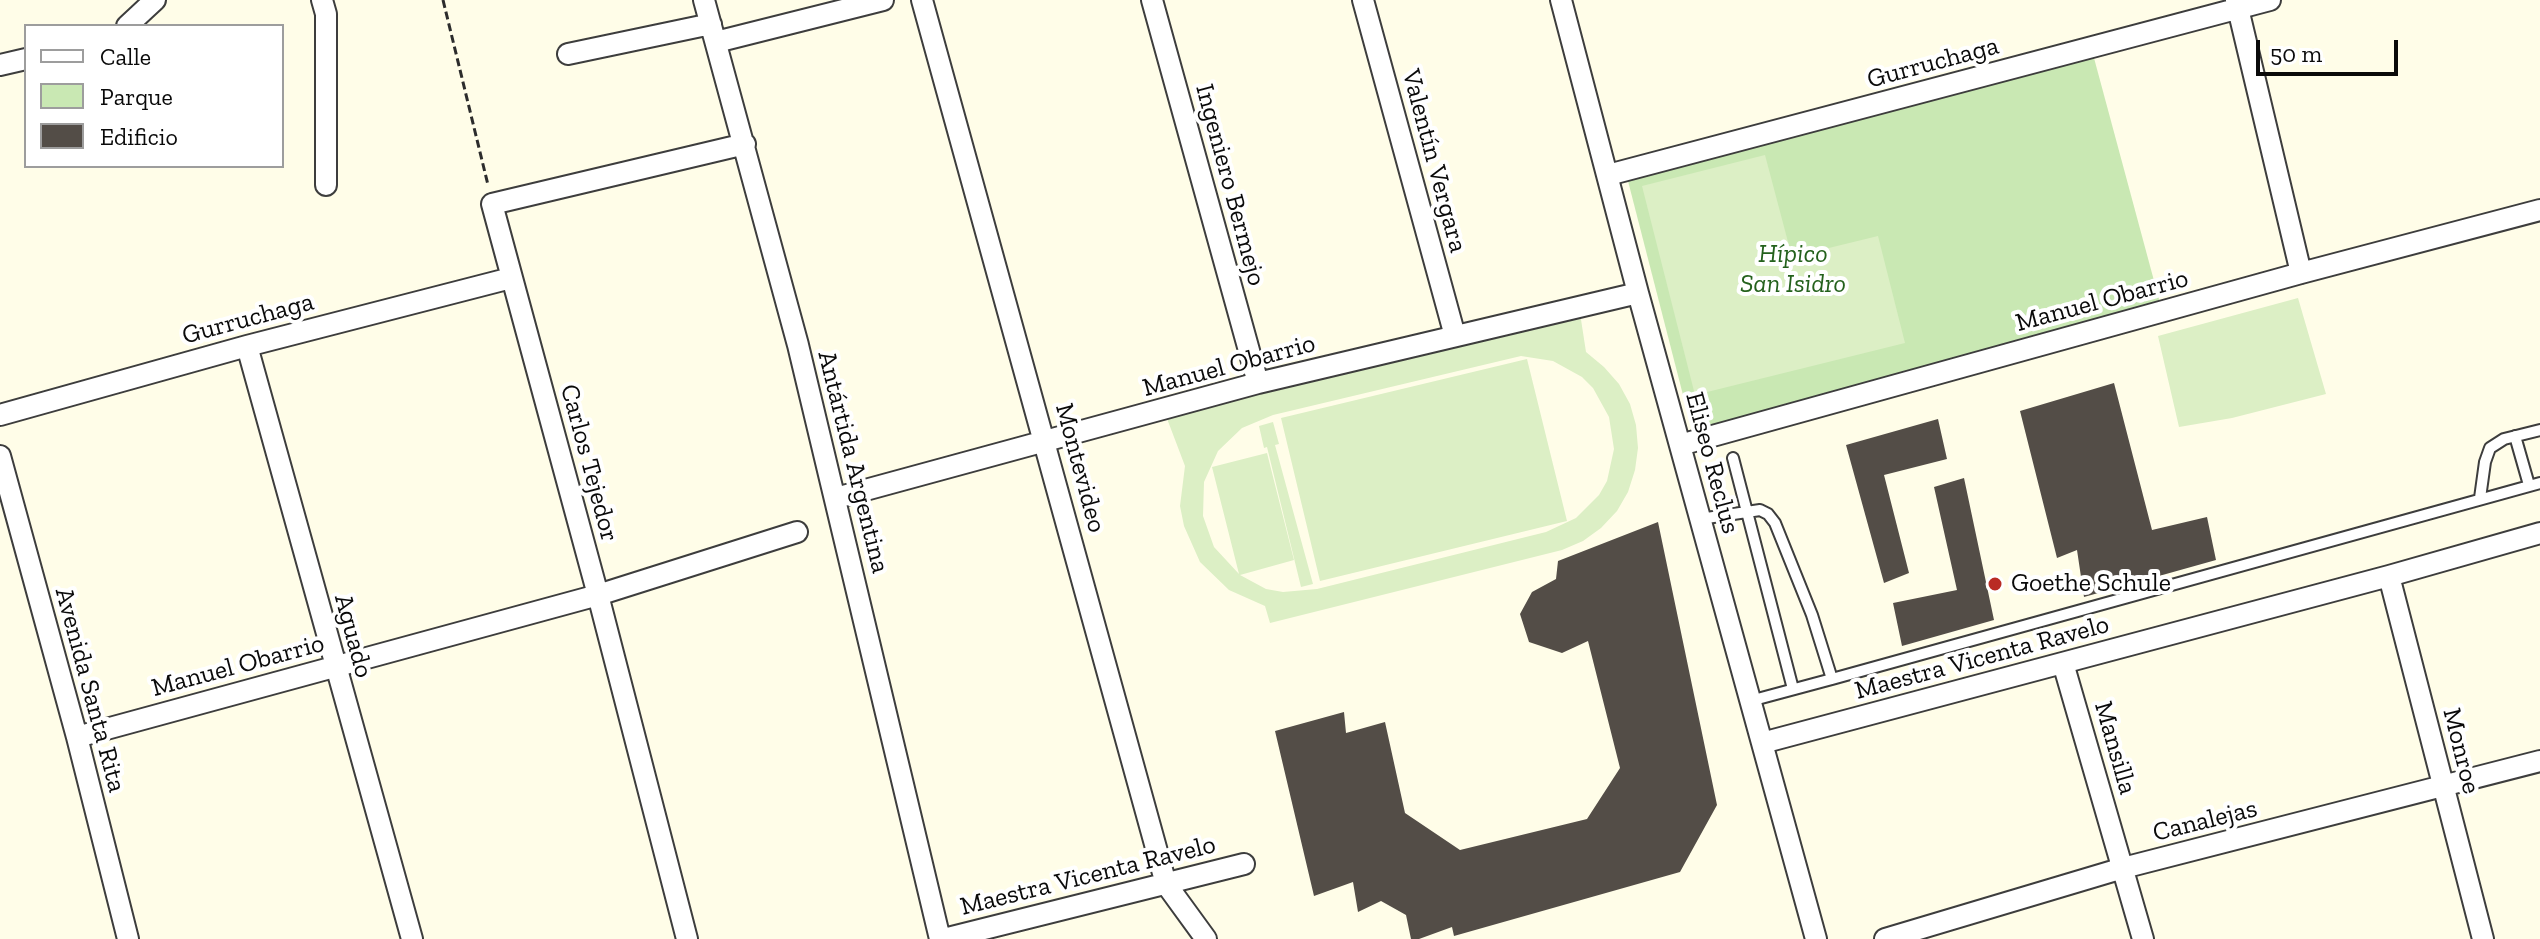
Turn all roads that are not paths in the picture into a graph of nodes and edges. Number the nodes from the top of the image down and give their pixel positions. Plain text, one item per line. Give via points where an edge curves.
1 (155, 0) edge
2 (322, 0) edge
3 (704, 0) edge
4 (883, 0) edge
5 (922, 0) edge
6 (1152, 0) edge
7 (1363, 0) edge
8 (1561, 0) edge
9 (2270, 0) edge
10 (2237, 5) edge
11 (129, 24) edge
12 (714, 33) junction
13 (568, 54) dead end
14 (24, 59) edge
15 (0, 65) edge
16 (745, 144) junction
17 (1608, 175) junction
18 (326, 185) dead end
19 (2540, 210) edge
20 (2301, 273) junction
21 (511, 278) junction
22 (1638, 293) junction
23 (1455, 336) junction
24 (247, 346) junction
25 (1258, 383) junction
26 (0, 415) edge
27 (2540, 430) edge
28 (2515, 436) junction
29 (1046, 442) junction
30 (1680, 445) junction
31 (0, 456) edge
32 (1733, 458) dead end
33 (2535, 484) edge
34 (836, 498) junction
35 (2480, 498) junction
36 (1747, 511) junction
37 (7, 516) edge
38 (1700, 519) junction
39 (797, 532) dead end
40 (2540, 533) edge
41 (2389, 576) junction
42 (598, 595) junction
43 (2063, 663) junction
44 (335, 666) junction
45 (1832, 679) junction
46 (1793, 689) junction
47 (1750, 701) junction
48 (77, 737) junction
49 (1762, 743) junction
50 (2540, 761) edge
51 (2443, 786) junction
52 (1244, 864) dead end
53 (2123, 868) junction
54 (1166, 884) junction
55 (128, 939) edge
56 (412, 939) edge
57 (687, 939) edge
58 (942, 939) edge
59 (1206, 939) edge
60 (1816, 939) edge
61 (1885, 939) edge
62 (2143, 939) edge
63 (2483, 939) edge

1 - 11 street
2 - 18 street
3 - 12 street, Antártida Argentina
4 - 12 street
5 - 29 street, Montevideo
6 - 25 street, Ingeniero Bermejo
7 - 23 street, Valentín Vergara
8 - 17 street, Eliseo Reclus
9 - 10 street, Gurruchaga
10 - 17 street, Gurruchaga
10 - 20 street
12 - 13 street
12 - 16 street, Antártida Argentina
14 - 15 street
16 - 21 street, Carlos Tejedor via 492,204
16 - 34 street, Antártida Argentina
17 - 22 street, Eliseo Reclus
19 - 20 street, Manuel Obarrio
20 - 30 street, Manuel Obarrio
21 - 24 street, Gurruchaga
21 - 42 street, Carlos Tejedor
22 - 23 street, Manuel Obarrio
22 - 30 street, Eliseo Reclus
23 - 25 street, Manuel Obarrio
24 - 26 street, Gurruchaga
24 - 44 street, Aguado
25 - 29 street, Manuel Obarrio
27 - 28 lane
28 - 33 lane
28 - 35 lane via 2490,448
29 - 34 street, Manuel Obarrio
29 - 54 street, Montevideo
30 - 38 street, Eliseo Reclus
31 - 37 street, Avenida Santa Rita
32 - 36 lane
33 - 35 lane
34 - 58 street, Antártida Argentina
35 - 45 lane
36 - 38 lane
36 - 45 lane via 1760,510 1775,523
36 - 46 lane
37 - 48 street, Avenida Santa Rita
38 - 47 street, Eliseo Reclus
39 - 42 street, Manuel Obarrio
40 - 41 street, Maestra Vicenta Ravelo
41 - 43 street, Maestra Vicenta Ravelo
41 - 51 street, Monroe
42 - 44 street, Manuel Obarrio
42 - 57 street, Carlos Tejedor
43 - 49 street, Maestra Vicenta Ravelo
43 - 53 street, Mansilla
44 - 48 street, Manuel Obarrio
44 - 56 street, Aguado
45 - 46 lane
46 - 47 lane
47 - 49 street, Eliseo Reclus
48 - 55 street, Avenida Santa Rita
49 - 60 street, Eliseo Reclus
50 - 51 street, Canalejas
51 - 53 street, Canalejas
51 - 63 street, Monroe
52 - 54 street, Maestra Vicenta Ravelo
53 - 61 street, Canalejas
53 - 62 street, Mansilla
54 - 58 street, Maestra Vicenta Ravelo
54 - 59 street, Montevideo

